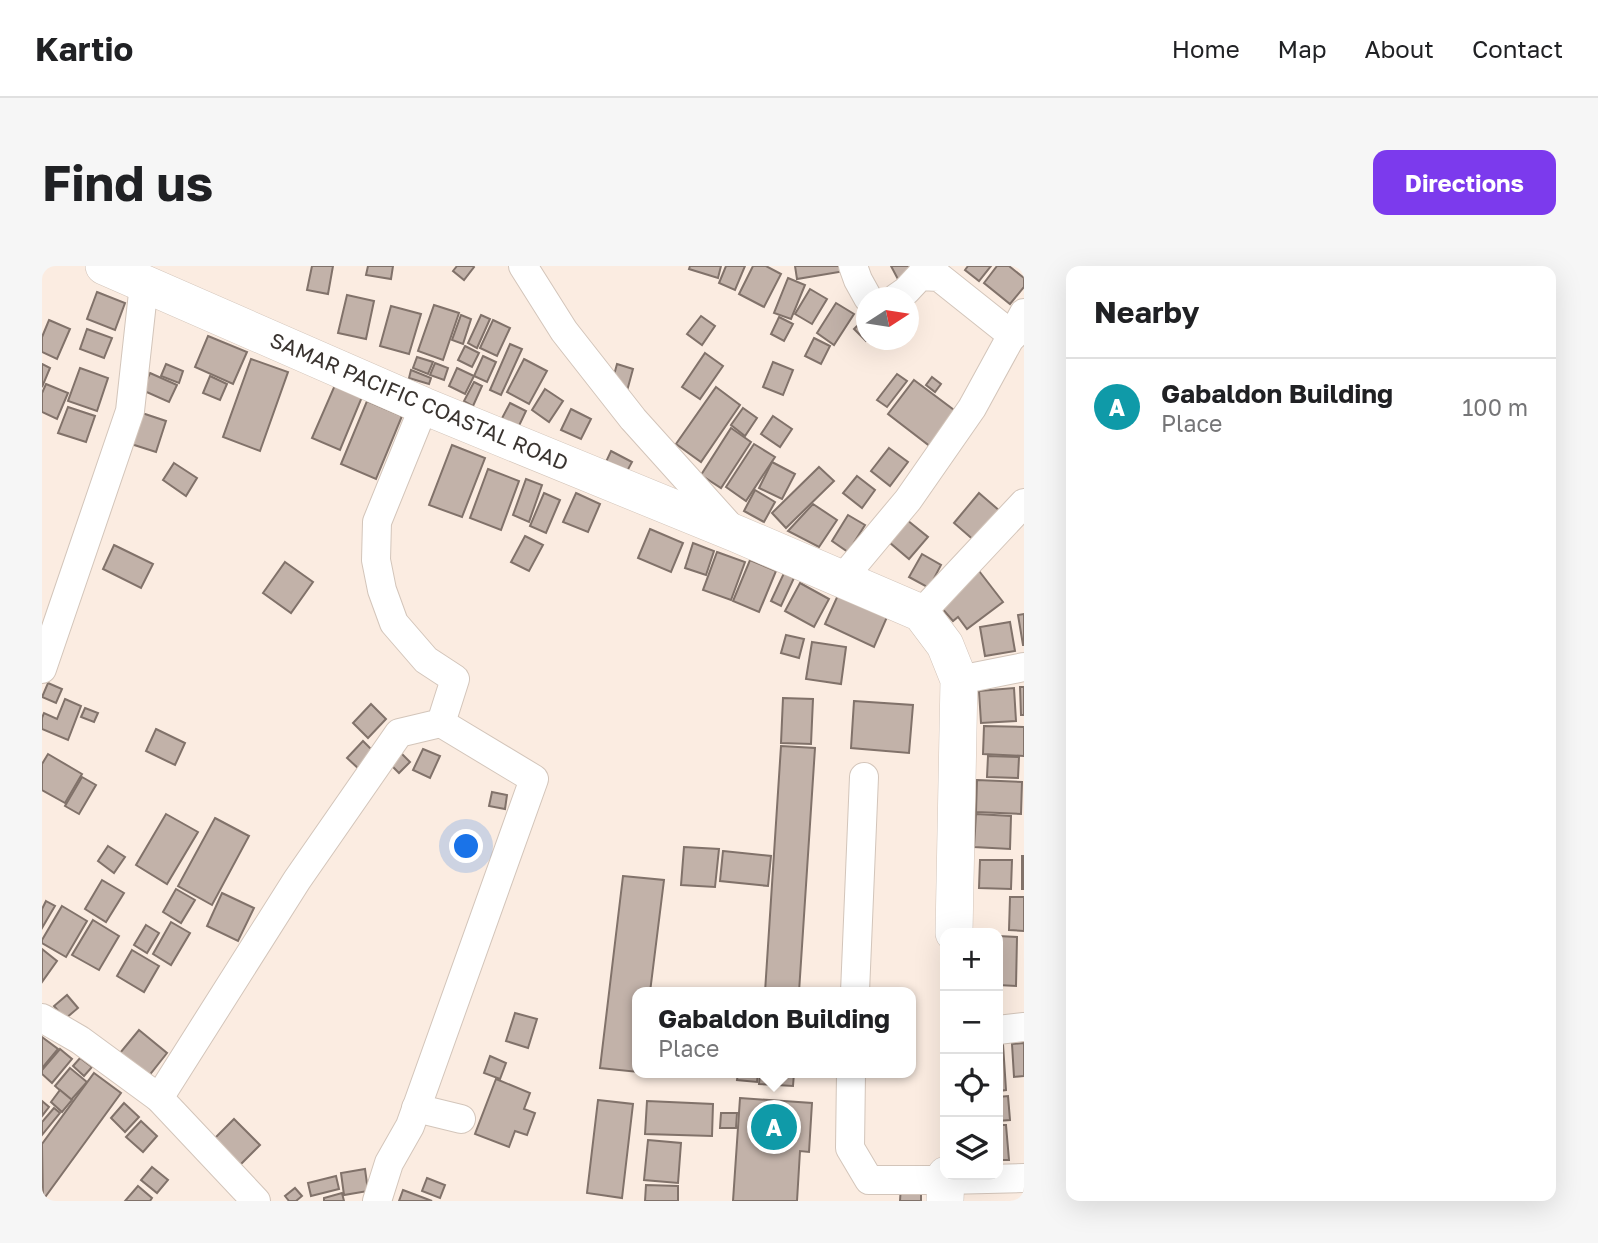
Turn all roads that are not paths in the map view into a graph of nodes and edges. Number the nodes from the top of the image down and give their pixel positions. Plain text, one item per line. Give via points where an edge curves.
1 (104, 266) edge
2 (523, 266) edge
3 (853, 266) edge
4 (144, 284) junction
5 (862, 287) edge
6 (909, 287) edge
7 (1018, 324) edge
8 (424, 406) junction
9 (1024, 503) edge
10 (737, 534) junction
11 (842, 579) junction
12 (921, 614) junction
13 (1024, 667) edge
14 (42, 669) edge
15 (959, 680) junction
16 (441, 723) junction
17 (864, 777) dead end
18 (954, 928) edge
19 (855, 987) edge
20 (42, 1018) edge
21 (1024, 1027) edge
22 (1003, 1029) edge
23 (851, 1078) edge
24 (159, 1098) junction
25 (416, 1108) junction
26 (461, 1119) dead end
27 (1024, 1178) edge
28 (946, 1185) edge
29 (256, 1201) edge
30 (377, 1201) edge

1 - 4 main road, SAMAR PACIFIC COASTAL ROAD
2 - 10 street via 564,331 633,419
3 - 5 street
4 - 8 main road, SAMAR PACIFIC COASTAL ROAD
4 - 14 street via 130,411
6 - 7 street via 920,276 939,277
7 - 11 street via 972,408 908,500
8 - 10 main road, SAMAR PACIFIC COASTAL ROAD
8 - 16 street via 377,522 376,560 394,623 426,660 455,679
9 - 12 street
10 - 11 main road, SAMAR PACIFIC COASTAL ROAD
11 - 12 main road, SAMAR PACIFIC COASTAL ROAD
12 - 15 main road via 945,645
13 - 15 street
15 - 18 main road
16 - 24 street via 399,733 297,880
16 - 25 street via 534,779
17 - 19 street
20 - 24 street
21 - 22 street
23 - 28 street via 850,1148 869,1180
24 - 29 street
25 - 26 street
25 - 30 street via 389,1163
27 - 28 street

